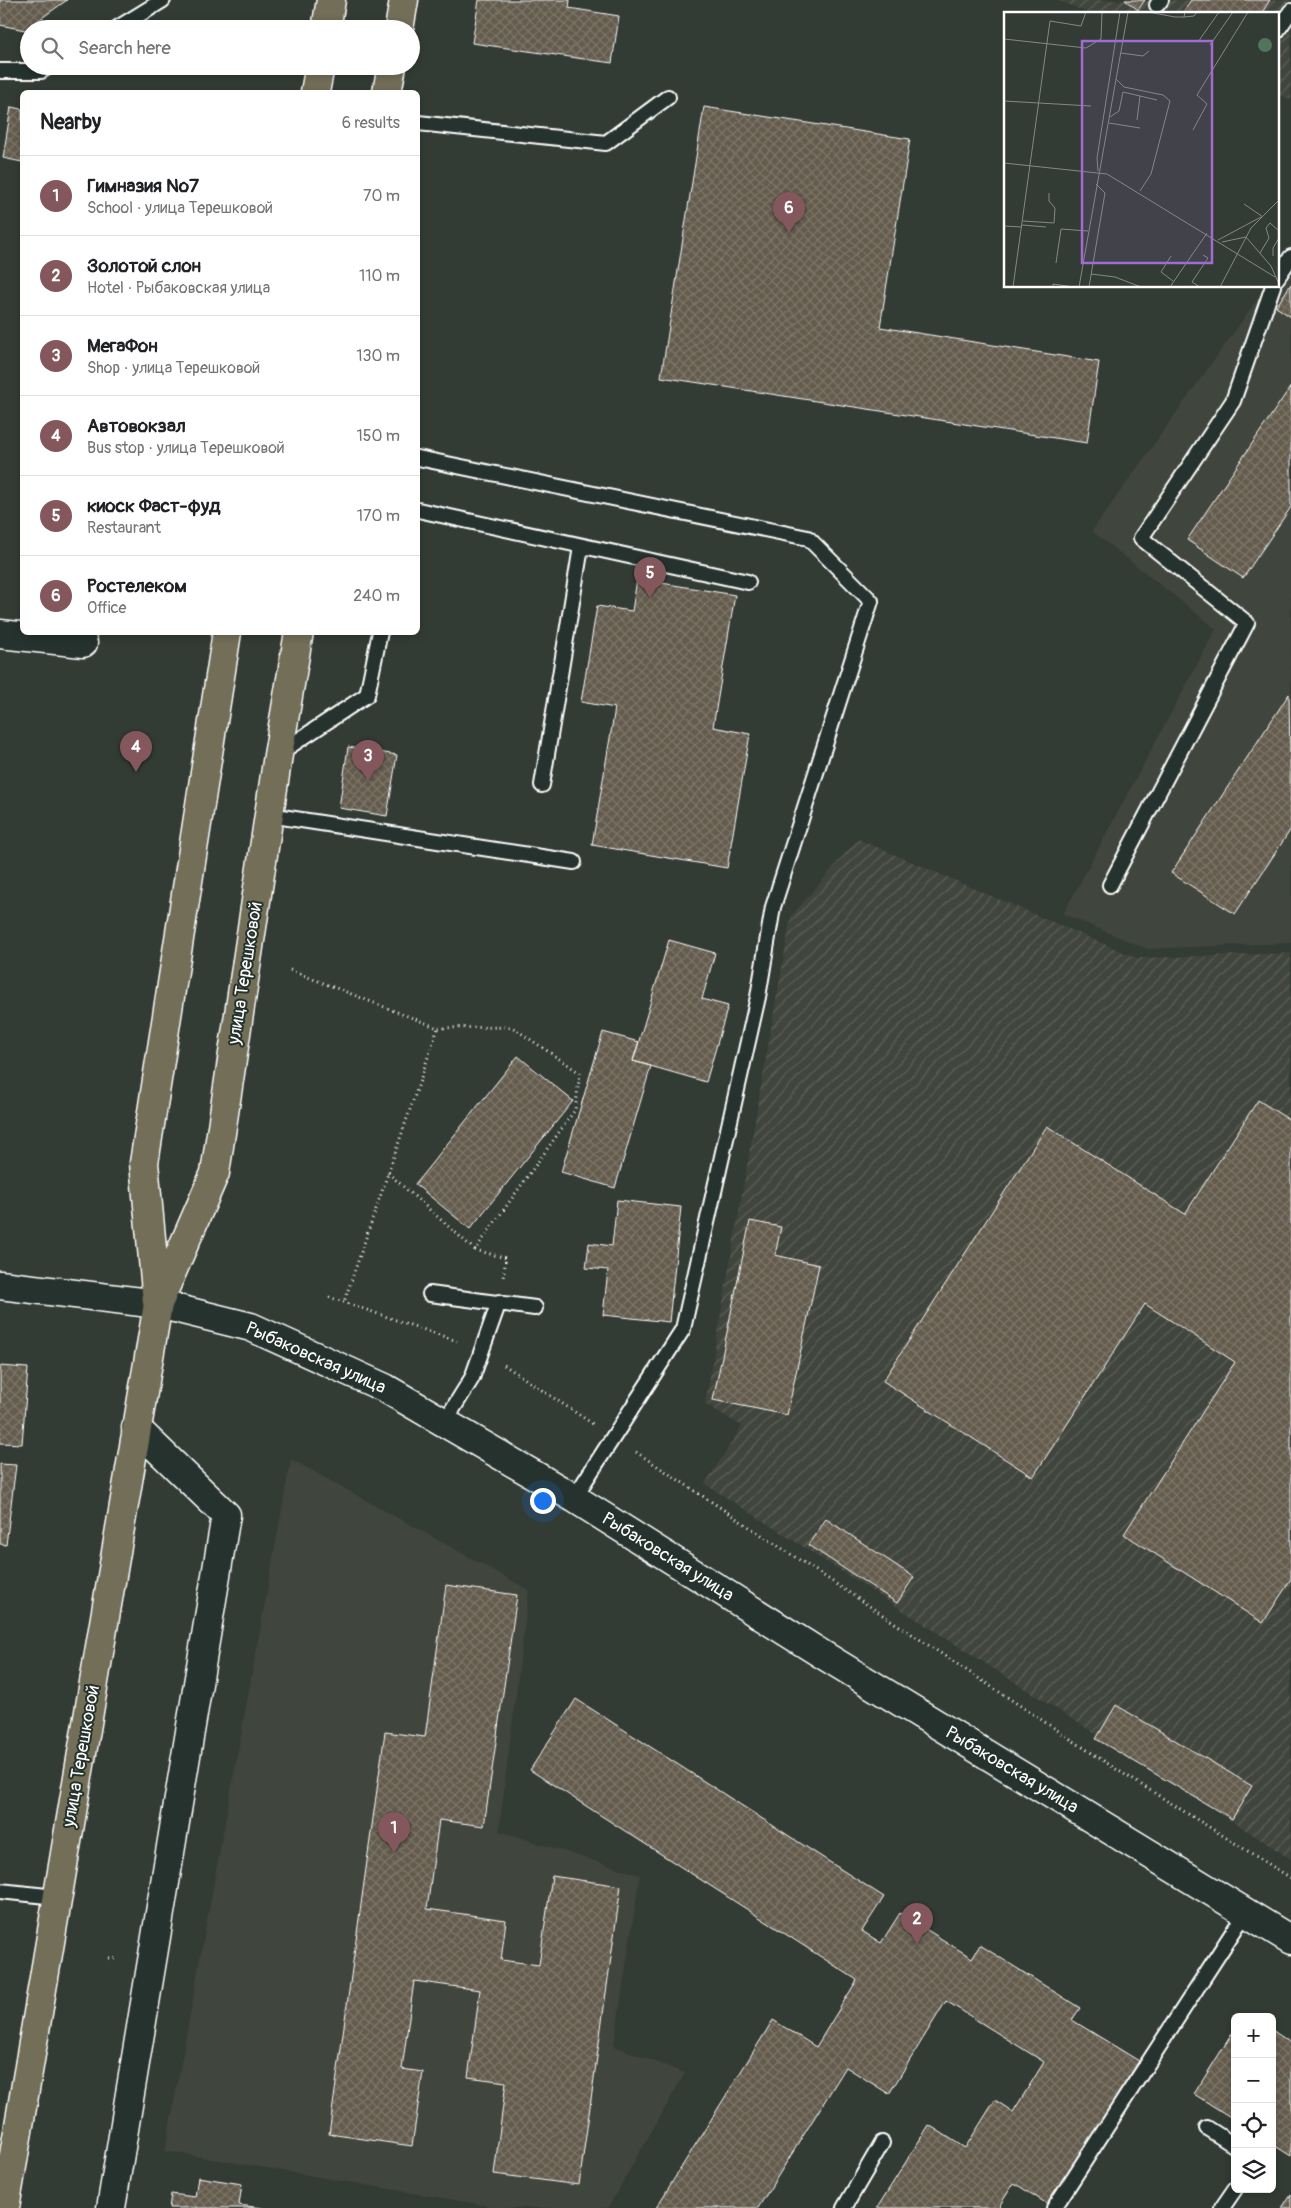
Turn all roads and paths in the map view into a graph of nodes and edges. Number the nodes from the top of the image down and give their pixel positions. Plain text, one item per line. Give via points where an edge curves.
1 (163, 0) edge
2 (331, 0) edge
3 (404, 0) edge
4 (1291, 11) edge
5 (131, 20) edge
6 (328, 20) edge
7 (400, 20) edge
8 (1278, 30) edge
9 (0, 71) edge
10 (20, 71) edge
11 (319, 75) edge
12 (390, 75) edge
13 (316, 90) edge
14 (387, 90) edge
15 (668, 98) dead end
16 (420, 123) edge
17 (1291, 257) edge
18 (1278, 276) edge
19 (1272, 288) edge
20 (420, 458) edge
21 (420, 510) edge
22 (581, 547) junction
23 (748, 582) dead end
24 (0, 634) edge
25 (227, 635) edge
26 (298, 635) edge
27 (379, 635) edge
28 (83, 643) dead end
29 (278, 754) junction
30 (542, 785) dead end
31 (269, 815) junction
32 (574, 862) dead end
33 (1110, 885) dead end
34 (290, 970) dead end
35 (438, 1028) junction
36 (388, 1173) junction
37 (475, 1250) junction
38 (0, 1285) edge
39 (430, 1294) dead end
40 (329, 1298) dead end
41 (344, 1302) junction
42 (498, 1302) junction
43 (158, 1304) junction
44 (535, 1308) dead end
45 (482, 1350) junction
46 (444, 1423) junction
47 (136, 1428) junction
48 (613, 1437) junction
49 (574, 1498) junction
50 (1291, 1878) edge
51 (0, 1891) edge
52 (56, 1896) junction
53 (1246, 1912) junction
54 (1291, 1940) edge
55 (1207, 2128) dead end
56 (882, 2143) dead end
57 (1231, 2143) edge
58 (1232, 2193) edge
59 (5, 2208) edge
60 (111, 2208) edge
61 (844, 2208) edge
62 (1054, 2208) edge
63 (1222, 2208) edge

1 - 5 lane
2 - 6 main road
3 - 7 main road
4 - 8 lane
9 - 10 lane
11 - 13 main road
12 - 14 main road
15 - 16 lane via 606,143
17 - 18 lane
19 - 33 lane via 1233,401 1141,538 1247,623
20 - 48 lane via 808,538 871,601 773,907 758,997 683,1329
21 - 22 lane
22 - 23 lane
22 - 30 lane
24 - 28 main road
25 - 43 main road, улица Терешковой via 144,1163
26 - 29 main road, улица Терешковой
27 - 29 lane via 367,695
29 - 31 main road, улица Терешковой
31 - 32 lane
31 - 43 main road, улица Терешковой via 215,1173
34 - 35 path
35 - 36 path
35 - 37 path via 512,1027 580,1073 575,1110
36 - 37 path
36 - 41 path
37 - 42 path via 506,1258
38 - 43 main road, Рыбаковская улица
39 - 42 lane
40 - 41 path
41 - 45 path
42 - 44 lane
42 - 45 lane
43 - 46 main road, Рыбаковская улица via 251,1327 385,1388
43 - 47 main road, улица Терешковой
45 - 46 lane via 472,1378
45 - 48 path
46 - 49 main road, Рыбаковская улица
47 - 52 main road, улица Терешковой
47 - 60 main road via 226,1515
48 - 49 lane
48 - 50 path via 1119,1771
49 - 53 main road, Рыбаковская улица via 828,1658
51 - 52 lane
52 - 59 main road, улица Терешковой
53 - 54 main road, Рыбаковская улица
53 - 62 lane
55 - 57 lane
56 - 61 lane
58 - 63 lane

